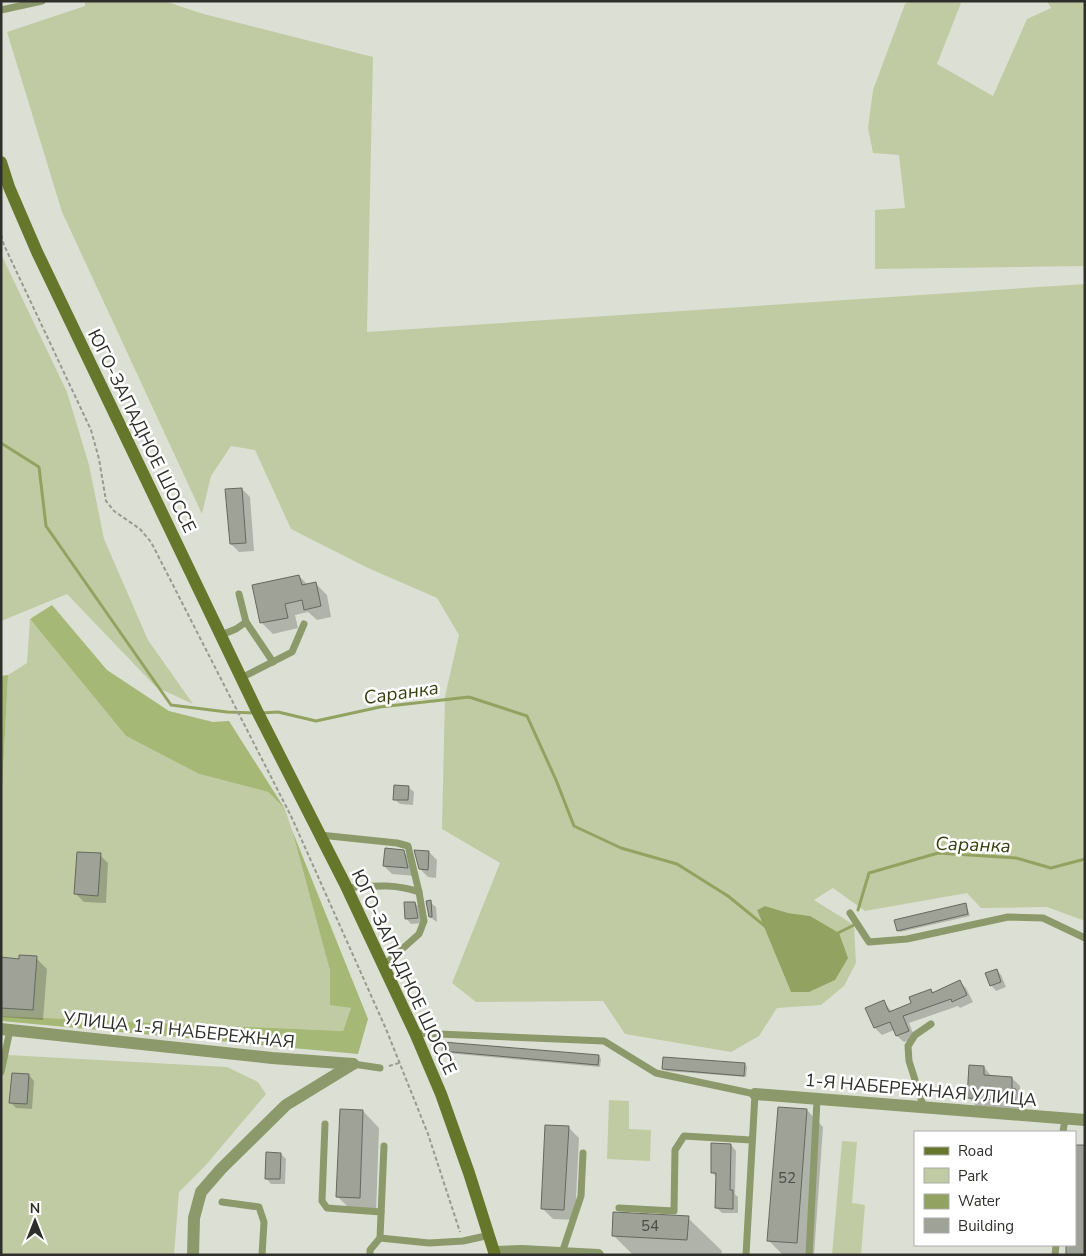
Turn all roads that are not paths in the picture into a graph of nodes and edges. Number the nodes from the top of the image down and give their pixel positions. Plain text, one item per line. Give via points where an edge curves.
1 (42, 1) edge
2 (1, 10) edge
3 (1, 162) edge
4 (239, 594) dead end
5 (246, 622) junction
6 (304, 624) dead end
7 (220, 635) junction
8 (273, 662) junction
9 (241, 678) junction
10 (320, 835) junction
11 (347, 888) junction
12 (419, 892) junction
13 (850, 913) dead end
14 (1085, 938) edge
15 (383, 966) junction
16 (932, 1024) dead end
17 (6, 1030) edge
18 (415, 1033) junction
19 (353, 1064) junction
20 (380, 1068) dead end
21 (1, 1072) edge
22 (755, 1094) junction
23 (816, 1100) junction
24 (924, 1108) junction
25 (1065, 1119) junction
26 (1085, 1120) edge
27 (326, 1124) dead end
28 (1063, 1131) edge
29 (751, 1140) junction
30 (384, 1146) dead end
31 (583, 1153) dead end
32 (222, 1202) dead end
33 (619, 1208) dead end
34 (382, 1212) junction
35 (490, 1235) junction
36 (380, 1238) junction
37 (562, 1253) junction
38 (494, 1254) edge
39 (193, 1255) edge
40 (262, 1255) edge
41 (370, 1255) edge
42 (598, 1255) edge
43 (746, 1255) edge
44 (809, 1255) edge

1 - 2 lane
3 - 7 main road, ЮГО-ЗАПАДНОЕ ШОССЕ via 37,252
4 - 5 lane
5 - 7 lane
5 - 8 lane
6 - 8 lane via 292,652
7 - 9 main road, ЮГО-ЗАПАДНОЕ ШОССЕ
8 - 9 lane
9 - 10 main road, ЮГО-ЗАПАДНОЕ ШОССЕ
10 - 11 main road, ЮГО-ЗАПАДНОЕ ШОССЕ
10 - 12 lane via 408,846
11 - 12 lane via 404,887
11 - 15 main road, ЮГО-ЗАПАДНОЕ ШОССЕ
12 - 15 lane via 424,921 419,934
13 - 14 lane via 869,942 907,940 1008,917 1043,918
15 - 18 main road, ЮГО-ЗАПАДНОЕ ШОССЕ
16 - 24 lane via 915,1035 908,1046 909,1061
17 - 19 street, УЛИЦА 1-Я НАБЕРЕЖНАЯ
17 - 21 lane
18 - 22 lane via 604,1042 656,1073
18 - 35 main road, ЮГО-ЗАПАДНОЕ ШОССЕ via 441,1094
19 - 20 lane
19 - 39 street via 286,1105 201,1192 194,1218
22 - 23 street, 1-Я НАБЕРЕЖНАЯ УЛИЦА
22 - 29 lane
23 - 24 street, 1-Я НАБЕРЕЖНАЯ УЛИЦА
23 - 44 lane
24 - 25 street, 1-Я НАБЕРЕЖНАЯ УЛИЦА
25 - 26 street, 1-Я НАБЕРЕЖНАЯ УЛИЦА
25 - 28 lane
27 - 34 lane via 322,1201 327,1208
29 - 33 lane via 684,1136 675,1150 674,1211
29 - 43 lane
30 - 34 lane
31 - 37 lane via 581,1196
32 - 40 lane via 260,1208 264,1222
34 - 36 lane
35 - 36 lane via 430,1243
35 - 38 main road, ЮГО-ЗАПАДНОЕ ШОССЕ
36 - 41 lane via 370,1250
37 - 38 street
37 - 42 street

